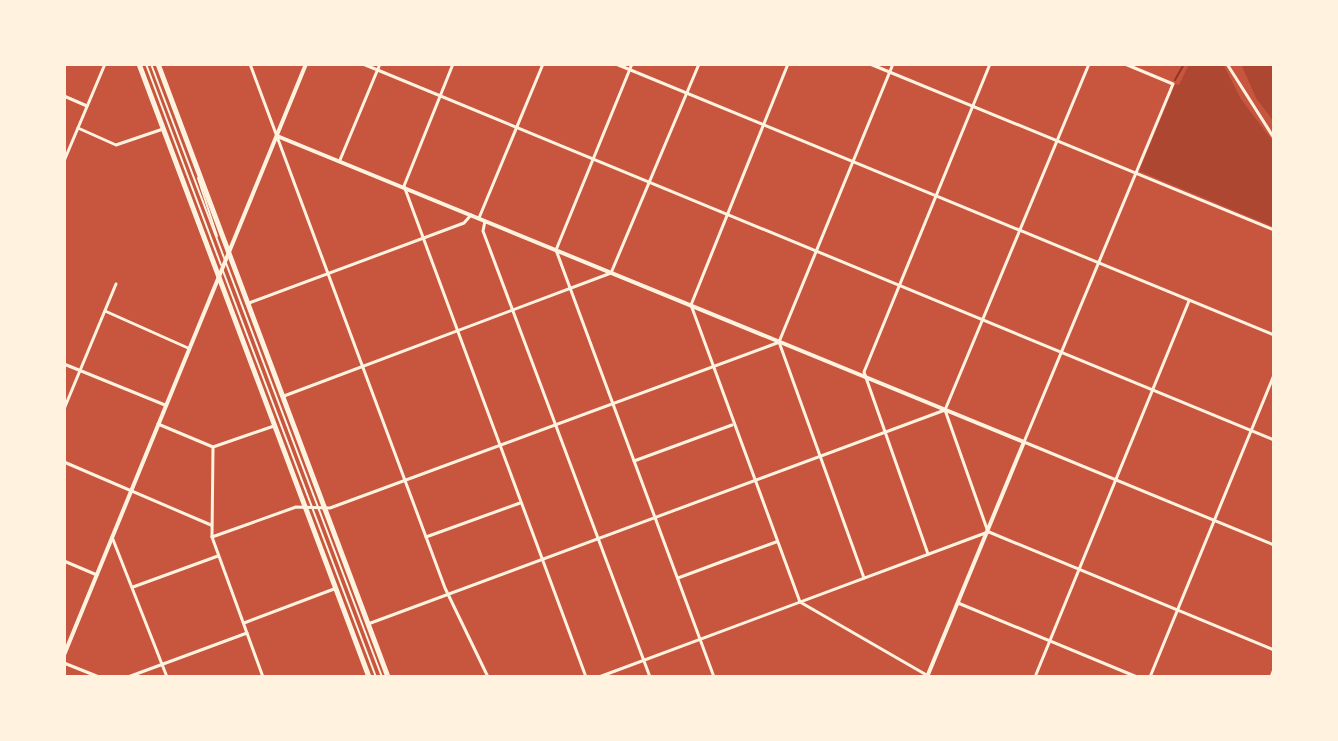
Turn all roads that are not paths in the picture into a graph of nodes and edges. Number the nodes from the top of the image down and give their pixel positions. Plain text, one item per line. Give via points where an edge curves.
1 (105, 64) edge
2 (139, 64) edge
3 (146, 64) edge
4 (151, 64) edge
5 (158, 64) edge
6 (250, 64) edge
7 (306, 64) edge
8 (363, 64) edge
9 (380, 64) edge
10 (453, 64) edge
11 (543, 64) edge
12 (616, 64) edge
13 (632, 64) edge
14 (699, 64) edge
15 (788, 64) edge
16 (870, 64) edge
17 (893, 64) edge
18 (990, 64) edge
19 (1089, 64) edge
20 (1125, 64) edge
21 (1227, 64) edge
22 (630, 69) junction
23 (378, 70) junction
24 (890, 72) junction
25 (687, 93) junction
26 (64, 96) edge
27 (440, 96) junction
28 (87, 106) junction
29 (973, 106) junction
30 (762, 125) junction
31 (78, 128) junction
32 (516, 128) junction
33 (163, 129) junction
34 (277, 136) junction
35 (1274, 138) edge
36 (1057, 141) junction
37 (190, 150) junction
38 (593, 159) junction
39 (340, 160) junction
40 (64, 161) edge
41 (853, 161) junction
42 (1135, 173) junction
43 (651, 183) junction
44 (404, 186) junction
45 (936, 196) junction
46 (471, 215) junction
47 (726, 215) junction
48 (482, 220) junction
49 (1274, 230) edge
50 (1020, 231) junction
51 (422, 239) junction
52 (220, 249) junction
53 (556, 250) junction
54 (228, 251) junction
55 (816, 252) junction
56 (224, 260) junction
57 (1099, 263) junction
58 (222, 268) junction
59 (328, 273) junction
60 (611, 273) junction
61 (217, 279) junction
62 (116, 284) dead end
63 (899, 287) junction
64 (570, 289) junction
65 (1189, 301) junction
66 (248, 303) junction
67 (691, 305) junction
68 (513, 310) junction
69 (105, 311) junction
70 (982, 320) junction
71 (456, 332) junction
72 (1274, 335) edge
73 (779, 342) junction
74 (188, 348) junction
75 (1062, 353) junction
76 (64, 364) edge
77 (363, 366) junction
78 (712, 367) junction
79 (80, 370) junction
80 (1274, 375) edge
81 (864, 377) junction
82 (1154, 390) junction
83 (282, 397) junction
84 (612, 404) junction
85 (165, 405) junction
86 (64, 409) edge
87 (945, 410) junction
88 (157, 424) junction
89 (556, 425) junction
90 (733, 425) junction
91 (274, 426) junction
92 (1251, 431) junction
93 (883, 433) junction
94 (1274, 440) edge
95 (1024, 442) junction
96 (499, 446) junction
97 (213, 447) junction
98 (819, 457) junction
99 (634, 461) junction
100 (64, 462) edge
101 (1116, 480) junction
102 (405, 481) junction
103 (754, 481) junction
104 (131, 489) junction
105 (520, 503) junction
106 (304, 506) junction
107 (312, 506) junction
108 (321, 508) junction
109 (656, 518) junction
110 (1215, 521) junction
111 (211, 525) junction
112 (988, 532) junction
113 (112, 537) junction
114 (212, 537) junction
115 (426, 537) junction
116 (598, 539) junction
117 (776, 542) junction
118 (1274, 545) edge
119 (928, 554) junction
120 (218, 556) junction
121 (64, 561) edge
122 (542, 561) junction
123 (1079, 569) junction
124 (97, 575) junction
125 (678, 578) junction
126 (864, 578) junction
127 (133, 587) junction
128 (336, 589) junction
129 (448, 595) junction
130 (800, 602) junction
131 (958, 603) junction
132 (1178, 610) junction
133 (244, 623) junction
134 (368, 624) junction
135 (247, 633) junction
136 (700, 640) junction
137 (1049, 641) junction
138 (1274, 650) edge
139 (64, 654) edge
140 (644, 661) junction
141 (64, 663) edge
142 (163, 665) junction
143 (1274, 669) edge
144 (99, 677) edge
145 (128, 677) edge
146 (167, 677) edge
147 (263, 677) edge
148 (369, 677) edge
149 (376, 677) edge
150 (382, 677) edge
151 (388, 677) edge
152 (488, 677) edge
153 (586, 677) edge
154 (599, 677) edge
155 (650, 677) edge
156 (714, 677) edge
157 (928, 677) edge
158 (1035, 677) edge
159 (1137, 677) edge
160 (1150, 677) edge
161 (1271, 677) edge

1 - 28 street
2 - 33 main road
3 - 58 lane
4 - 52 lane
5 - 37 main road
6 - 34 street
7 - 34 street
8 - 23 street
9 - 23 street
10 - 27 street
11 - 32 street
12 - 22 street
13 - 22 street
14 - 25 street
15 - 30 street
16 - 24 street
17 - 24 street
18 - 29 street
19 - 36 street
20 - 42 street via 1173,84
21 - 35 street
22 - 25 street
22 - 38 street
23 - 27 street
23 - 39 street
24 - 29 street
24 - 41 street
25 - 30 street
25 - 43 street
26 - 28 street
27 - 32 street
27 - 44 street
28 - 31 street
29 - 36 street
29 - 45 street
30 - 41 street
30 - 47 street
31 - 33 street via 116,145
31 - 40 street
32 - 38 street
32 - 48 street
33 - 61 main road
34 - 39 street
34 - 54 street
34 - 59 street
36 - 42 street
36 - 50 street
37 - 52 lane
37 - 54 main road
38 - 43 street
38 - 53 street
39 - 44 street
41 - 45 street
41 - 55 street
42 - 49 street
42 - 57 street
43 - 47 street
43 - 60 street
44 - 46 street
44 - 51 street
45 - 50 street
45 - 63 street
46 - 48 street
46 - 51 street via 464,223
47 - 55 street
47 - 67 street
48 - 53 street
48 - 68 street
50 - 57 street
50 - 70 street
51 - 59 street
51 - 71 street
52 - 56 lane
53 - 60 street
53 - 64 street
54 - 56 street
54 - 66 main road
55 - 63 street
55 - 73 street
56 - 58 street
56 - 108 lane
57 - 65 street
57 - 75 street
58 - 61 street
58 - 107 lane
59 - 66 street
59 - 77 street
60 - 64 street
60 - 67 street
61 - 74 street
61 - 91 main road
62 - 69 street
63 - 70 street
63 - 81 street
64 - 68 street
64 - 84 street
65 - 72 street
65 - 82 street
66 - 83 main road
67 - 73 street
67 - 78 street
68 - 71 street
68 - 89 street
69 - 74 street
69 - 79 street
70 - 75 street
70 - 87 street
71 - 77 street
71 - 96 street
73 - 78 street
73 - 81 street
73 - 98 street
74 - 85 street
75 - 82 street
75 - 95 street
76 - 79 street
77 - 83 street
77 - 102 street
78 - 84 street
78 - 90 street
79 - 85 street
79 - 86 street
80 - 92 street
81 - 87 street
81 - 93 street
82 - 92 street
82 - 101 street
83 - 108 main road
84 - 89 street
84 - 99 street
85 - 88 street
87 - 93 street
87 - 95 street
87 - 112 street
88 - 97 street
88 - 104 street
89 - 96 street
89 - 116 street
90 - 99 street
90 - 103 street
91 - 97 street
91 - 106 main road
92 - 94 street
92 - 110 street
93 - 98 street
93 - 119 street
95 - 101 street
95 - 112 street
96 - 102 street
96 - 105 street
97 - 111 street
98 - 103 street
98 - 126 street
99 - 109 street
100 - 104 street
101 - 110 street
101 - 123 street
102 - 108 street
102 - 115 street
103 - 109 street
103 - 117 street
104 - 111 street
104 - 113 street
105 - 115 street
105 - 122 street
106 - 107 street
106 - 114 street
106 - 128 main road
107 - 108 street
107 - 149 lane
108 - 134 main road
108 - 150 lane
109 - 116 street
109 - 125 street
110 - 118 street
110 - 132 street
111 - 114 street
112 - 119 street
112 - 123 street
112 - 131 street
113 - 124 street
113 - 127 street
114 - 120 street
115 - 129 street
116 - 122 street
116 - 140 street
117 - 125 street
117 - 130 street
119 - 126 street
120 - 127 street
120 - 133 street
121 - 124 street
122 - 129 street
122 - 153 street
123 - 132 street
123 - 137 street
124 - 139 street
125 - 136 street
126 - 130 street
127 - 142 street
128 - 133 street
128 - 148 main road
129 - 134 street
129 - 152 street
130 - 136 street
130 - 157 street
131 - 137 street
131 - 157 street
132 - 138 street
132 - 160 street
133 - 135 street
134 - 151 main road
135 - 142 street
135 - 147 street
136 - 140 street
136 - 156 street
137 - 158 street
137 - 159 street
140 - 154 street
140 - 155 street
141 - 144 street
142 - 145 street
142 - 146 street
143 - 161 street

